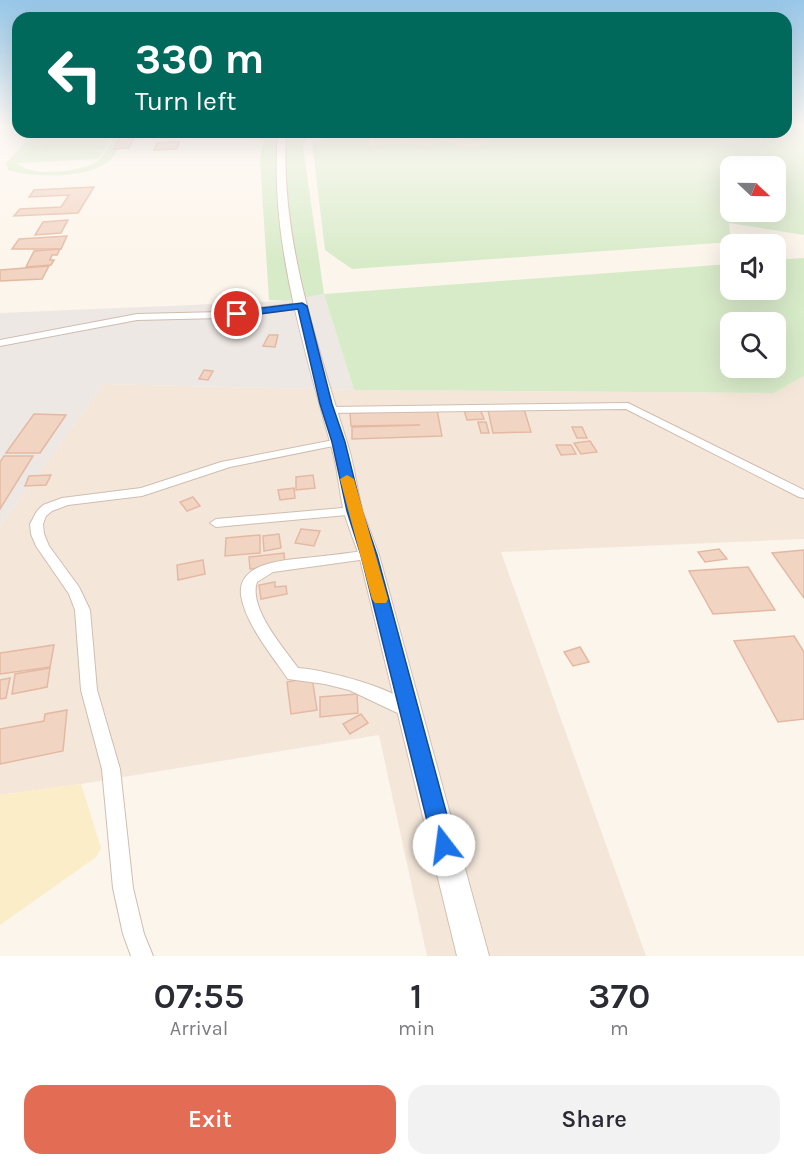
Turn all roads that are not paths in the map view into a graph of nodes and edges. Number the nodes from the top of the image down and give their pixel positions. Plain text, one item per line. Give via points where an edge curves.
1 (281, 171) edge
2 (302, 306) junction
3 (0, 344) edge
4 (328, 410) junction
5 (339, 442) junction
6 (803, 494) edge
7 (354, 511) junction
8 (216, 523) dead end
9 (369, 555) junction
10 (409, 711) junction
11 (142, 956) edge
12 (473, 956) edge

1 - 2 main road
2 - 3 street via 221,315 137,317
2 - 4 main road
4 - 5 main road
4 - 6 street via 628,406
5 - 7 main road
5 - 11 street via 231,464 133,494 58,504 41,514 36,526 46,554 68,579 80,601 89,691 111,766 123,882 132,935
7 - 8 street
7 - 9 main road
9 - 10 main road
9 - 10 street via 270,567 257,573 249,584 247,598 294,674 332,677
10 - 12 main road

